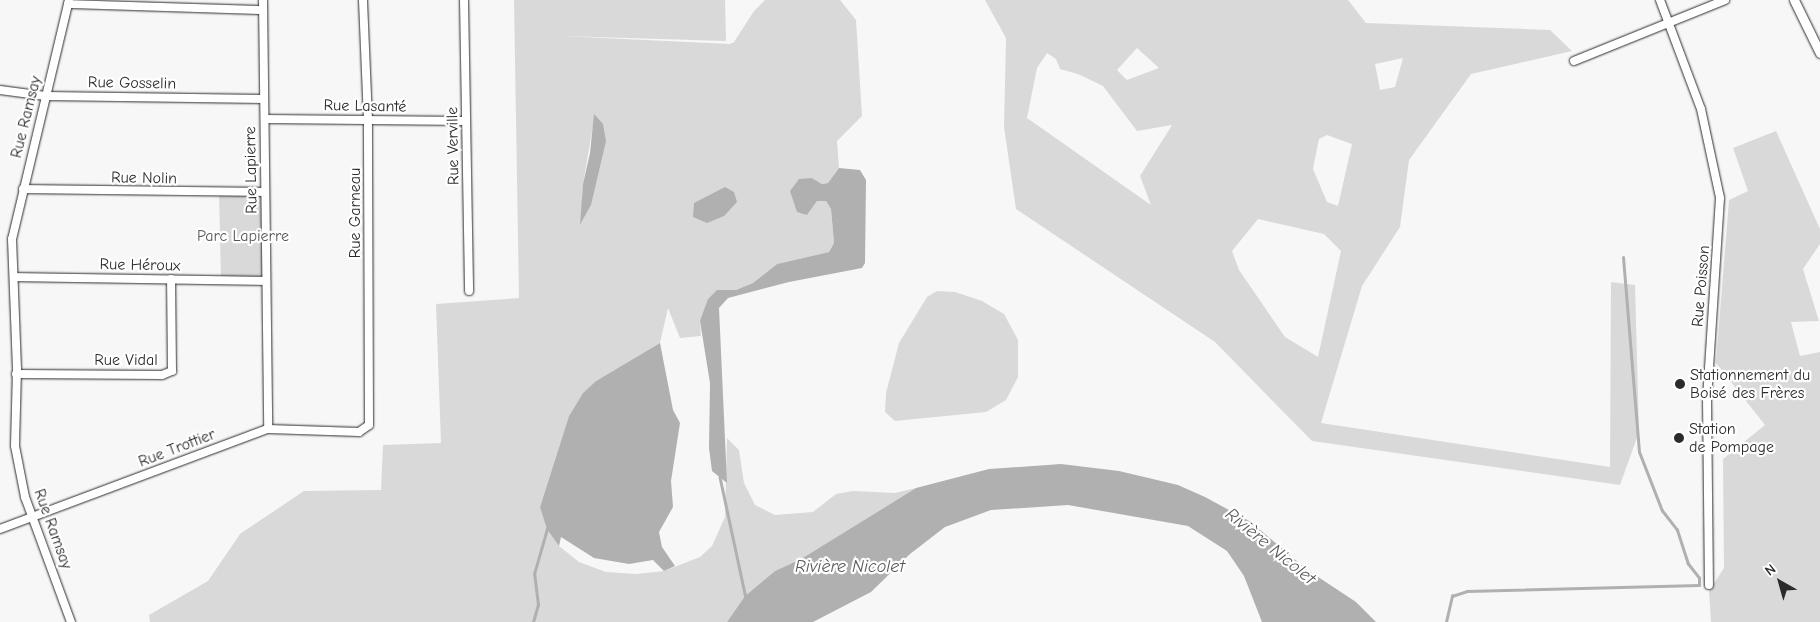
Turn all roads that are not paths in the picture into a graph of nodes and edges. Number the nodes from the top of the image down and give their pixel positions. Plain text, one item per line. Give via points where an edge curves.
1 (263, 0) edge
2 (363, 0) edge
3 (464, 0) edge
4 (1660, 0) edge
5 (1725, 0) edge
6 (1794, 0) edge
7 (69, 2) edge
8 (264, 10) junction
9 (1666, 24) junction
10 (1820, 53) edge
11 (1574, 61) dead end
12 (0, 90) edge
13 (46, 96) junction
14 (264, 99) junction
15 (265, 119) junction
16 (368, 120) junction
17 (466, 121) junction
18 (23, 189) junction
19 (265, 192) junction
20 (14, 277) junction
21 (171, 279) junction
22 (266, 281) junction
23 (469, 291) dead end
24 (16, 374) junction
25 (369, 426) joint
26 (268, 429) junction
27 (33, 519) junction
28 (0, 529) edge
29 (1710, 584) dead end
30 (71, 622) edge

1 - 8 street, Rue Lapierre
2 - 16 street, Rue Garneau
3 - 17 street, Rue Verville
4 - 9 street, Rue Poisson
5 - 9 street
6 - 10 street
7 - 8 street
7 - 13 street, Rue Ramsay
8 - 14 street, Rue Lapierre
9 - 11 street
9 - 29 street, Rue Poisson via 1701,109 1720,198 1707,398
12 - 13 street, Rue Gosselin
13 - 14 street, Rue Gosselin
13 - 18 street, Rue Ramsay
14 - 15 street, Rue Lapierre
15 - 16 street, Rue Lasanté
15 - 19 street, Rue Lapierre
16 - 17 street, Rue Lasanté
16 - 25 street, Rue Garneau
17 - 23 street, Rue Verville
18 - 19 street, Rue Nolin
18 - 20 street, Rue Ramsay via 12,238
19 - 22 street, Rue Lapierre
20 - 21 street, Rue Héroux
20 - 24 street, Rue Ramsay
21 - 22 street, Rue Héroux
21 - 24 street, Rue Vidal via 172,371 162,375
22 - 26 street, Rue Lapierre
24 - 27 street, Rue Ramsay via 15,446
25 - 26 street, Rue Trottier via 365,430 351,432
26 - 27 street, Rue Trottier
27 - 28 street, Rue Trottier
27 - 30 street, Rue Ramsay

